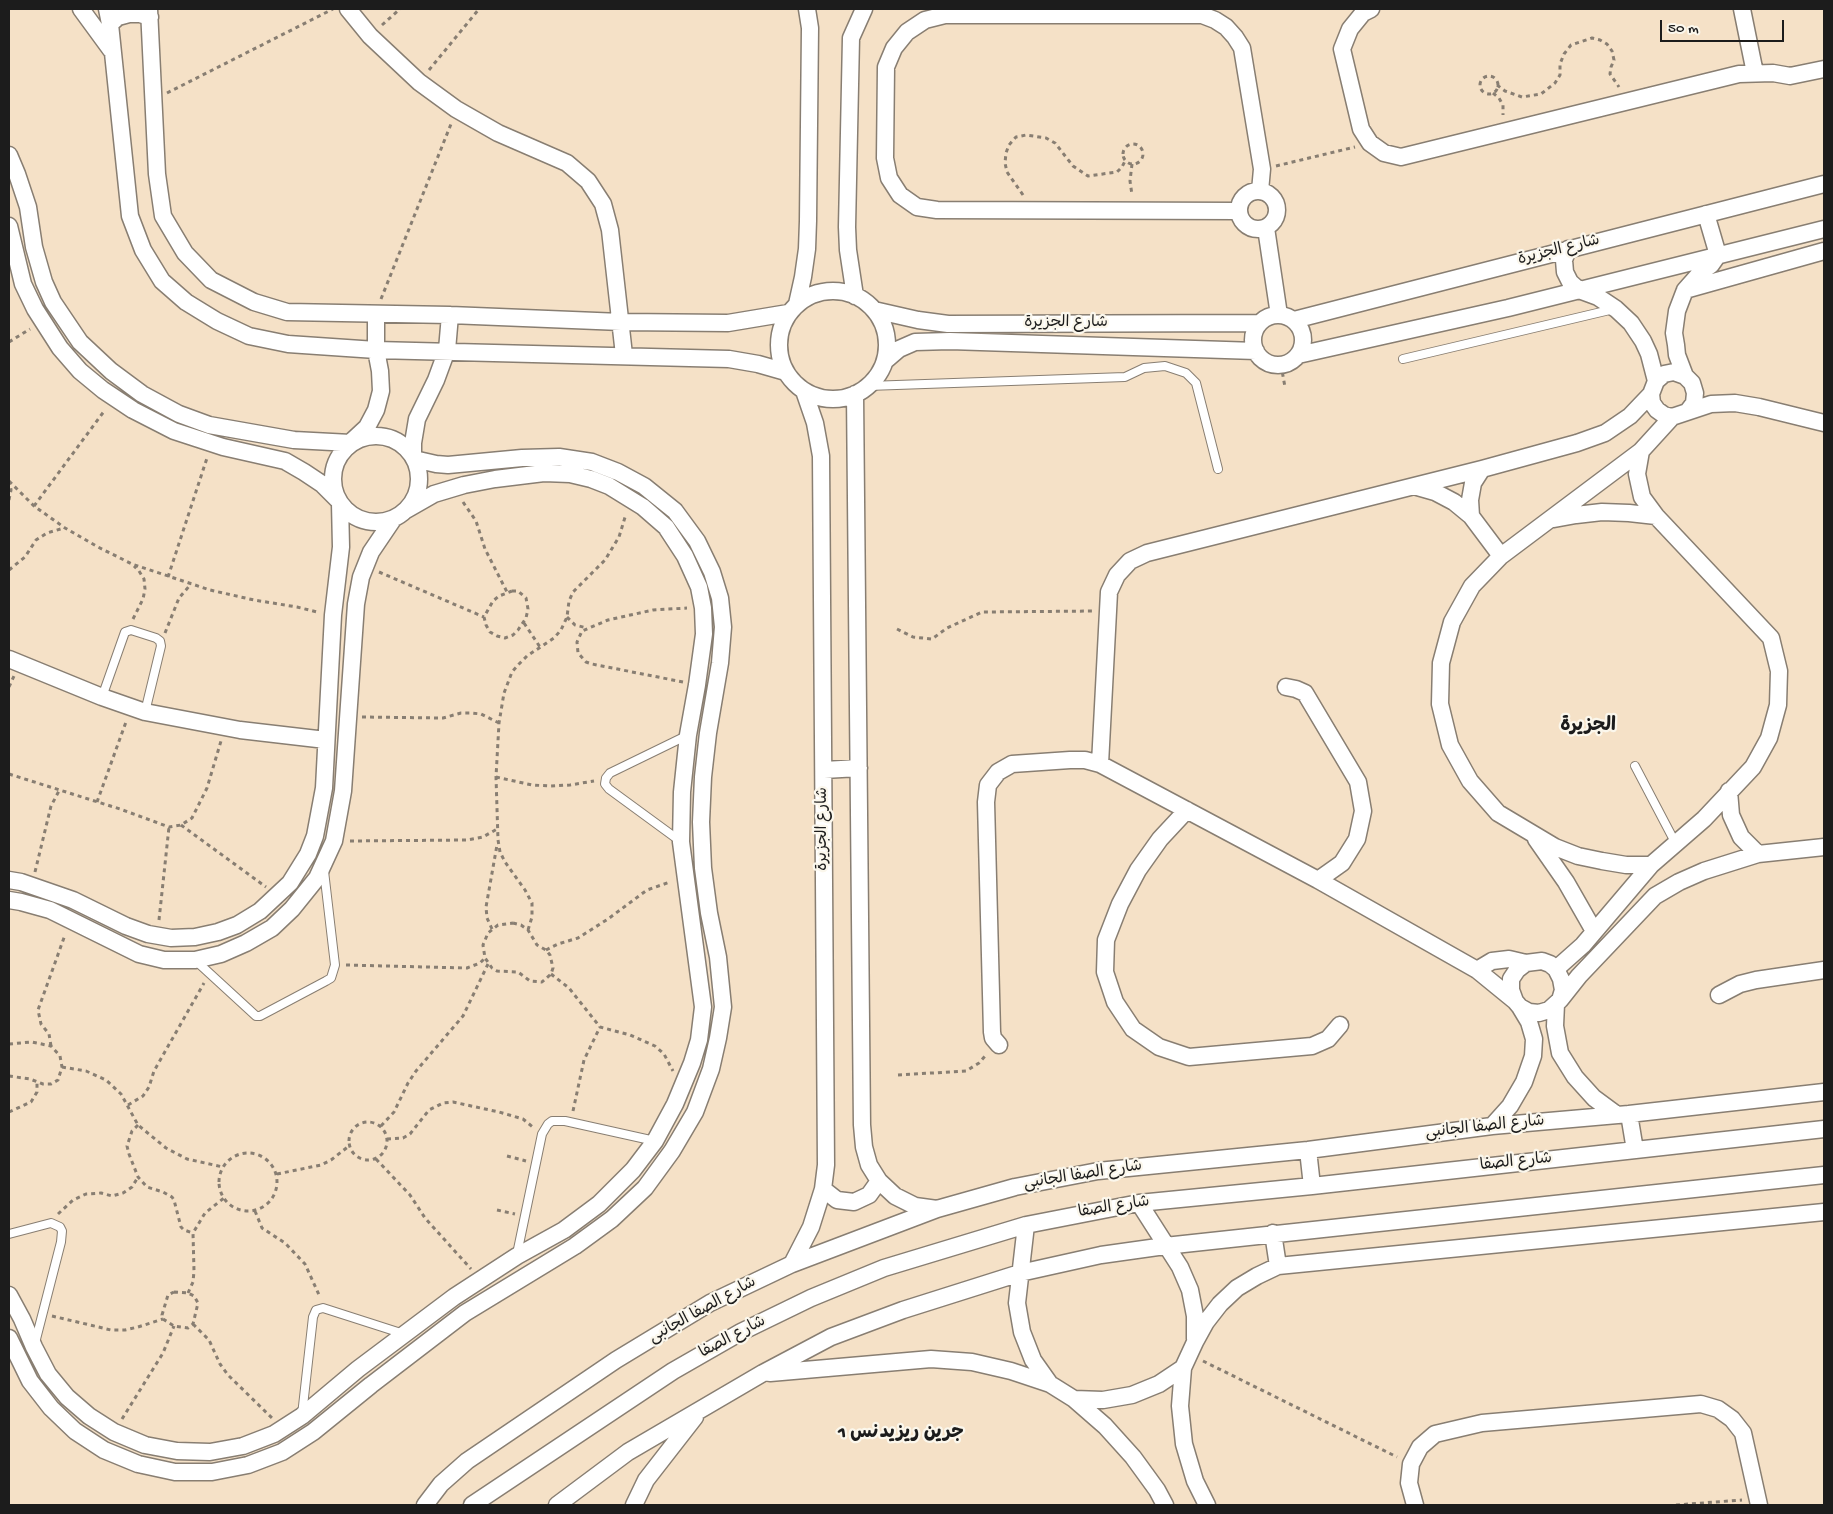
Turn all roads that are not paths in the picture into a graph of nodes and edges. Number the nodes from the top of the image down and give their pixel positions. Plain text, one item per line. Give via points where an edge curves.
1 (81, 9) edge
2 (348, 9) edge
3 (807, 9) edge
4 (864, 9) edge
5 (1370, 9) edge
6 (1742, 9) edge
7 (150, 13) edge
8 (108, 16) edge
9 (112, 51) junction
10 (1824, 69) edge
11 (1755, 73) junction
12 (9, 155) edge
13 (1824, 184) edge
14 (1260, 191) junction
15 (1239, 211) junction
16 (1706, 214) junction
17 (9, 226) edge
18 (1266, 228) junction
19 (1824, 229) edge
20 (1568, 249) junction
21 (1824, 250) edge
22 (1718, 255) junction
23 (1579, 290) junction
24 (1685, 290) junction
25 (855, 296) junction
26 (53, 302) junction
27 (1616, 308) junction
28 (793, 309) junction
29 (874, 310) junction
30 (376, 314) junction
31 (39, 315) junction
32 (450, 315) junction
33 (1287, 317) junction
34 (621, 322) junction
35 (1259, 323) junction
36 (376, 350) junction
37 (447, 350) junction
38 (1256, 351) junction
39 (624, 355) junction
40 (1298, 356) junction
41 (1403, 359) dead end
42 (885, 361) junction
43 (786, 372) junction
44 (1685, 376) junction
45 (1653, 387) junction
46 (862, 390) junction
47 (804, 391) junction
48 (1688, 411) junction
49 (1672, 417) junction
50 (1824, 423) edge
51 (352, 442) junction
52 (1641, 451) junction
53 (414, 458) junction
54 (1218, 469) dead end
55 (1482, 469) junction
56 (1414, 486) junction
57 (339, 501) junction
58 (400, 514) junction
59 (1470, 516) junction
60 (1656, 516) junction
61 (1549, 520) junction
62 (1501, 556) junction
63 (9, 659) edge
64 (1286, 687) dead end
65 (102, 697) junction
66 (138, 710) junction
67 (688, 735) junction
68 (326, 740) junction
69 (1100, 764) junction
70 (1635, 766) dead end
71 (859, 768) junction
72 (824, 770) junction
73 (1730, 791) junction
74 (1187, 810) junction
75 (1534, 836) junction
76 (681, 842) junction
77 (1676, 844) junction
78 (1824, 847) edge
79 (1758, 854) junction
80 (1651, 865) junction
81 (324, 866) junction
82 (9, 880) edge
83 (1318, 880) junction
84 (278, 896) junction
85 (9, 900) edge
86 (292, 909) junction
87 (1594, 931) junction
88 (718, 957) junction
89 (195, 960) junction
90 (698, 960) junction
91 (1526, 963) junction
92 (1556, 969) junction
93 (1477, 970) junction
94 (1824, 970) edge
95 (1719, 995) dead end
96 (1558, 1002) junction
97 (1517, 1004) junction
98 (1340, 1025) dead end
99 (996, 1042) road end
100 (1560, 1052) junction
101 (1533, 1053) junction
102 (711, 1069) junction
103 (689, 1071) junction
104 (1824, 1092) edge
105 (1623, 1114) junction
106 (1492, 1126) junction
107 (1824, 1129) edge
108 (655, 1141) junction
109 (1308, 1150) junction
110 (1635, 1150) junction
111 (1824, 1174) edge
112 (879, 1181) junction
113 (1312, 1186) junction
114 (823, 1189) junction
115 (1139, 1203) junction
116 (937, 1209) junction
117 (1824, 1212) edge
118 (1026, 1225) junction
119 (1273, 1233) junction
120 (9, 1234) edge
121 (1164, 1246) junction
122 (517, 1256) junction
123 (792, 1264) junction
124 (1278, 1266) junction
125 (1020, 1273) junction
126 (9, 1295) edge
127 (404, 1334) junction
128 (9, 1338) edge
129 (34, 1347) junction
130 (1189, 1355) junction
131 (763, 1373) junction
132 (1050, 1384) junction
133 (1074, 1399) junction
134 (701, 1410) junction
135 (302, 1416) junction
136 (114, 1432) junction
137 (104, 1450) junction
138 (1758, 1502) edge
139 (425, 1505) edge
140 (472, 1505) edge
141 (557, 1505) edge
142 (634, 1505) edge
143 (1165, 1505) edge
144 (1207, 1505) edge
145 (1415, 1505) edge

1 - 9 street
2 - 34 street via 370,36 419,82 456,109 498,133 567,163 588,181 603,204 610,230
3 - 28 street via 810,28 808,230 803,277
4 - 25 street via 851,38 847,226
5 - 11 street via 1350,29 1342,49 1361,129 1370,144 1384,153 1401,157 1739,74
6 - 11 street
7 - 8 street
7 - 30 street via 156,174 163,216 185,253 211,280 254,302 287,312
8 - 9 street
9 - 36 street via 130,216 143,250 162,281 186,302 249,336 288,344
10 - 11 street via 1790,76
12 - 26 street via 28,207 34,247
13 - 16 street, شارع الجزيرة
14 - 15 street via 1245,196
14 - 15 street via 1262,169 1242,48 1215,20 1202,15 945,15 925,20 907,32 894,48 886,67 885,158 889,178 900,195 917,207 937,210
14 - 18 street via 1272,198 1277,211 1276,218
15 - 18 street via 1248,227
16 - 20 street, شارع الجزيرة
16 - 22 street
17 - 31 street via 23,284
18 - 33 street
19 - 22 street
20 - 23 street via 1564,260 1565,272
20 - 33 street, شارع الجزيرة
21 - 24 street
22 - 23 street
22 - 24 street
23 - 27 street
23 - 40 street
24 - 44 street via 1677,311 1674,333 1677,355
25 - 28 street via 825,291 810,296
25 - 29 street
26 - 31 street
26 - 51 street via 80,342 111,371 142,394 179,414 210,425 294,440
27 - 41 lane
27 - 45 street via 1643,341 1651,360
28 - 34 street via 728,323
28 - 43 street via 781,327 779,342 780,358
29 - 35 street, شارع الجزيرة via 948,324
29 - 42 street via 883,325 887,343
30 - 32 street
30 - 36 street
31 - 57 street via 60,348 80,370 133,410 174,431 285,462 322,484
32 - 34 street
32 - 37 street
33 - 35 street via 1265,318
33 - 40 street via 1303,333 1304,341
34 - 39 street
35 - 38 street via 1253,337
36 - 37 street
36 - 51 street via 381,391 367,427
37 - 39 street
37 - 53 street via 417,419
38 - 40 street via 1266,362 1281,365
38 - 42 street, شارع الجزيرة via 950,341 915,342 898,349
39 - 43 street via 729,359
42 - 46 street via 878,374
43 - 47 street
44 - 45 street via 1674,372 1664,374
44 - 48 street via 1695,393 1694,403
45 - 49 street via 1652,403 1664,415
45 - 55 street via 1630,416 1605,433
46 - 47 street via 838,399 820,398
46 - 54 lane via 1125,377 1144,368 1166,366 1186,373 1196,383
46 - 71 street
47 - 72 street, شارع الجزيرة via 815,423 821,456
48 - 49 street
48 - 50 street via 1711,404 1735,403
49 - 52 street
51 - 53 street via 376,435 387,437 398,441
51 - 57 street via 340,454 333,468 332,484
52 - 60 street via 1637,474 1642,497
52 - 61 street
53 - 58 street via 419,471 419,485 415,499
53 - 88 street via 448,465 522,458 592,462 644,486 675,512 697,541 712,572 724,627 703,777 702,822 703,868
55 - 56 street
55 - 59 street via 1474,483
56 - 59 street via 1454,502
56 - 69 street via 1147,553 1130,561 1117,575 1109,592
57 - 58 street via 348,512 370,522 382,522
57 - 68 street via 341,547 332,615
58 - 67 street via 419,501 448,489 544,473 570,474 600,482 643,507 666,527 699,587 704,634
58 - 81 street via 371,552 361,577 356,604 344,791 334,841
59 - 62 street
60 - 61 street via 1602,512
60 - 73 street via 1771,638 1779,671 1778,705 1772,729 1753,767
61 - 62 street
62 - 75 street via 1472,586 1452,622 1441,663 1440,704 1450,745 1470,782 1498,812
63 - 65 street
64 - 83 street via 1305,693 1358,782 1363,810 1357,839 1342,863
65 - 66 street
65 - 66 lane via 123,635 131,630 156,638 161,646
66 - 68 street via 224,727
67 - 76 street
67 - 76 lane via 610,773 606,778 610,789
68 - 84 street via 324,788 315,836 300,869
69 - 74 street
69 - 99 street via 1070,760 1012,764 998,772 988,785 986,802
70 - 77 lane
71 - 72 street
71 - 112 street via 862,1125 866,1156
72 - 114 street, شارع الجزيرة via 826,1165
73 - 77 street
73 - 79 street via 1734,822 1741,837
74 - 83 street
74 - 98 street via 1160,838 1138,870 1106,940 1105,972 1115,1002 1133,1028 1159,1047 1189,1057 1312,1046 1328,1039
75 - 80 street via 1578,856 1602,862
75 - 87 street
76 - 90 street
77 - 80 street
78 - 79 street
79 - 96 street via 1704,871 1655,896
80 - 87 street
81 - 86 street
81 - 89 lane via 335,965 331,978 260,1016 253,1014
82 - 84 street via 74,900 126,926 171,938 195,937 237,925 260,912
83 - 93 street
84 - 86 street
85 - 89 street via 50,910 139,954 164,960
86 - 89 street via 272,928 246,943 221,954
87 - 92 street
88 - 90 street
88 - 102 street via 723,1007
90 - 103 street via 703,1007 699,1040
91 - 92 street via 1542,961
91 - 93 street via 1509,959 1492,961
91 - 97 street via 1512,979 1511,990
92 - 96 street via 1562,979 1563,990
93 - 97 street
94 - 95 street via 1756,980
96 - 97 street via 1539,1013 1529,1012
96 - 100 street via 1555,1026
97 - 101 street via 1529,1022 1534,1039
100 - 101 street
100 - 105 street via 1575,1077 1594,1098
101 - 106 street via 1524,1082 1510,1106
102 - 103 street
102 - 137 street via 694,1112 672,1151 645,1188 612,1219 575,1246 465,1313 314,1432 282,1452 248,1465 212,1472 175,1472 138,1464
103 - 108 street
104 - 105 street, شارع الصفا الجانبى
105 - 106 street, شارع الصفا الجانبى
105 - 110 street
106 - 109 street, شارع الصفا الجانبى
107 - 110 street, شارع الصفا
108 - 122 street via 633,1170 599,1204 564,1230
108 - 122 lane via 571,1122 558,1120 548,1124 542,1134
109 - 113 street
109 - 116 street, شارع الصفا الجانبى via 1098,1171 1015,1187
110 - 113 street, شارع الصفا
111 - 119 street
112 - 114 street via 869,1195 854,1202 837,1200
112 - 116 street via 895,1196 915,1206
113 - 115 street, شارع الصفا
114 - 123 street, شارع الجزيرة via 811,1227
115 - 118 street, شارع الصفا
115 - 121 street
116 - 123 street, شارع الصفا الجانبى
117 - 124 street
118 - 125 street
118 - 140 street, شارع الصفا via 884,1268 741,1332 673,1370
119 - 121 street
119 - 124 street
120 - 129 lane via 51,1223 60,1227 62,1236
121 - 125 street via 1101,1255
121 - 130 street via 1180,1267 1190,1290 1195,1316
122 - 127 street
123 - 139 street, شارع الصفا الجانبى via 710,1303 616,1360 467,1461 441,1484
124 - 130 street via 1238,1288 1220,1304 1206,1322
125 - 131 street via 831,1337
125 - 132 street via 1017,1302 1022,1332 1032,1360
126 - 129 street
127 - 135 street
127 - 135 lane via 319,1308 314,1313
128 - 137 street via 30,1381 50,1408
129 - 136 street via 48,1374 66,1397
130 - 133 street via 1159,1384 1132,1395 1103,1400
130 - 144 street via 1180,1406 1184,1444 1195,1481
131 - 132 street via 931,1359 972,1362
131 - 134 street
132 - 133 street
133 - 143 street via 1133,1457
134 - 141 street via 628,1452
134 - 142 street via 646,1480
135 - 136 street via 274,1434 243,1446 210,1452 144,1445
136 - 137 street
138 - 145 street via 1742,1433 1732,1419 1718,1409 1701,1404 1492,1422 1435,1434 1420,1447 1411,1464 1409,1483

